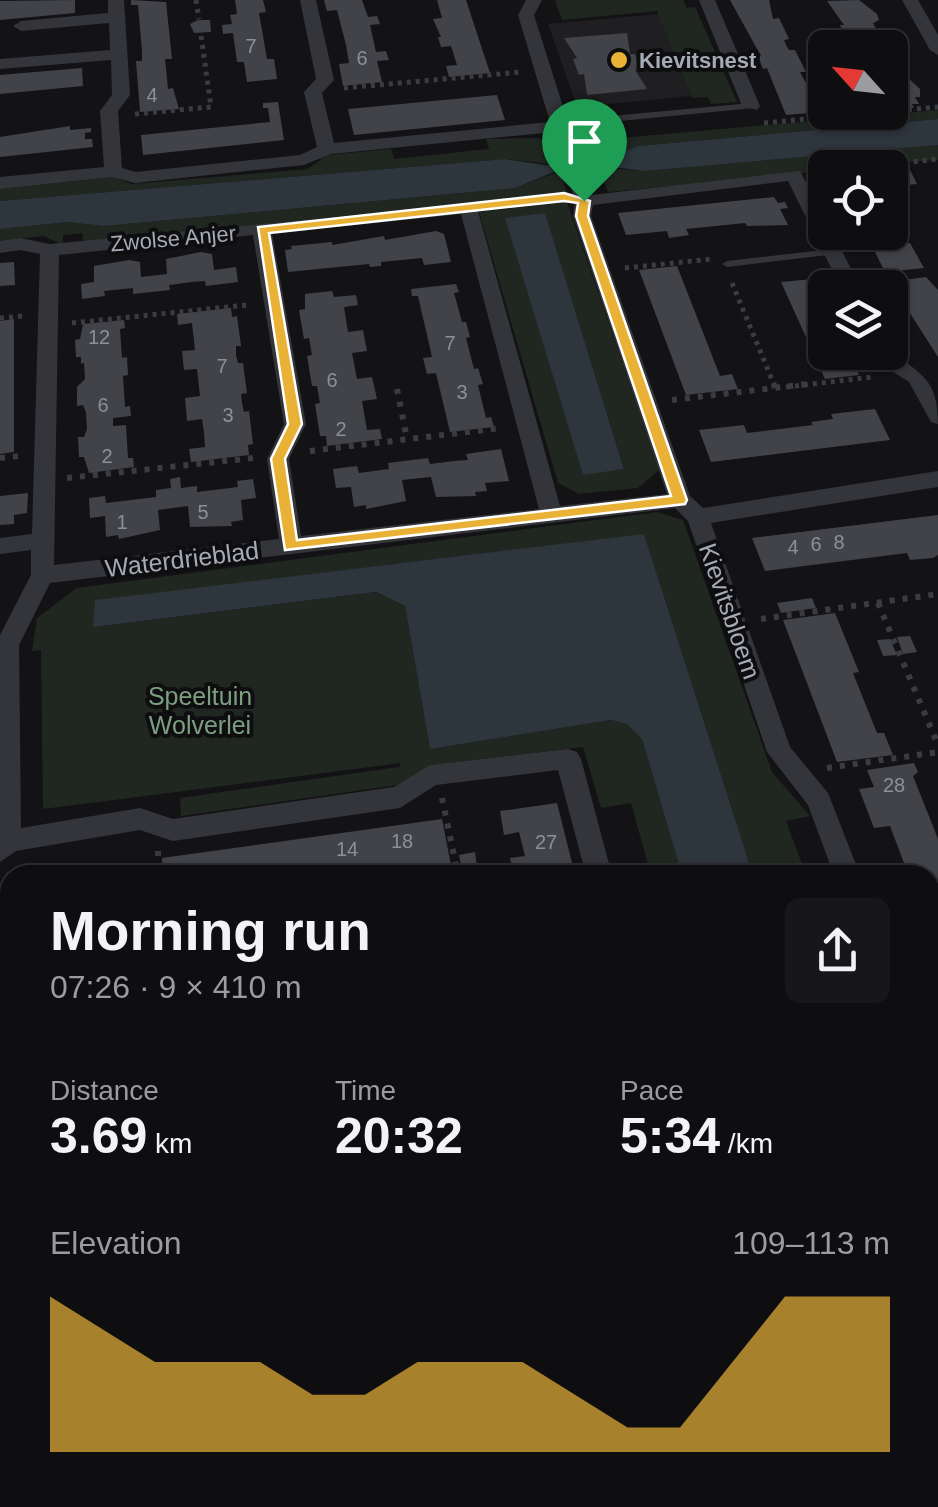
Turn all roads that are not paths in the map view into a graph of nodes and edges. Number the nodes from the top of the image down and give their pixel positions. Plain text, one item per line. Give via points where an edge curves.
1 (308, 0) edge
2 (534, 0) edge
3 (706, 0) edge
4 (910, 0) edge
5 (116, 8) edge
6 (20, 26) dead end
7 (938, 50) edge
8 (120, 54) junction
9 (0, 64) edge
10 (752, 106) joint
11 (558, 125) junction
12 (327, 150) junction
13 (113, 171) junction
14 (0, 182) edge
15 (584, 201) junction
16 (262, 230) junction
17 (0, 246) edge
18 (50, 250) junction
19 (832, 252) junction
20 (728, 264) road end
21 (842, 270) edge
22 (905, 370) edge
23 (938, 417) edge
24 (938, 479) edge
25 (689, 509) junction
26 (552, 516) junction
27 (40, 541) junction
28 (0, 546) edge
29 (290, 546) junction
30 (42, 576) junction
31 (4, 646) edge
32 (4, 846) edge
33 (597, 865) edge
34 (843, 865) edge

1 - 12 street via 325,80 313,92
2 - 11 street, Kievitsbloem via 526,16
3 - 10 street
4 - 7 street
5 - 6 street
5 - 8 street
8 - 9 street
8 - 13 street via 121,95 109,111
10 - 11 lane
11 - 12 street
11 - 15 street, Kievitsbloem
12 - 13 street via 304,160 135,178
13 - 14 street
15 - 19 street via 794,174
15 - 25 street, Kievitsbloem via 582,216 600,270
16 - 18 street, Zwolse Anjer
16 - 26 street, Zwolse Anjer via 468,208
16 - 29 street via 295,424 278,459
17 - 18 street, Zwolse Anjer
18 - 27 street
19 - 20 lane
19 - 21 street
22 - 23 street
24 - 25 street, Waterdrieblad
25 - 26 street, Waterdrieblad
25 - 34 street, Kievitsbloem via 779,752 819,800
26 - 29 street, Waterdrieblad
27 - 28 street
27 - 30 street
29 - 30 street, Waterdrieblad
30 - 31 street
31 - 32 street
32 - 33 street via 140,818 173,830 400,797 437,774 568,758

